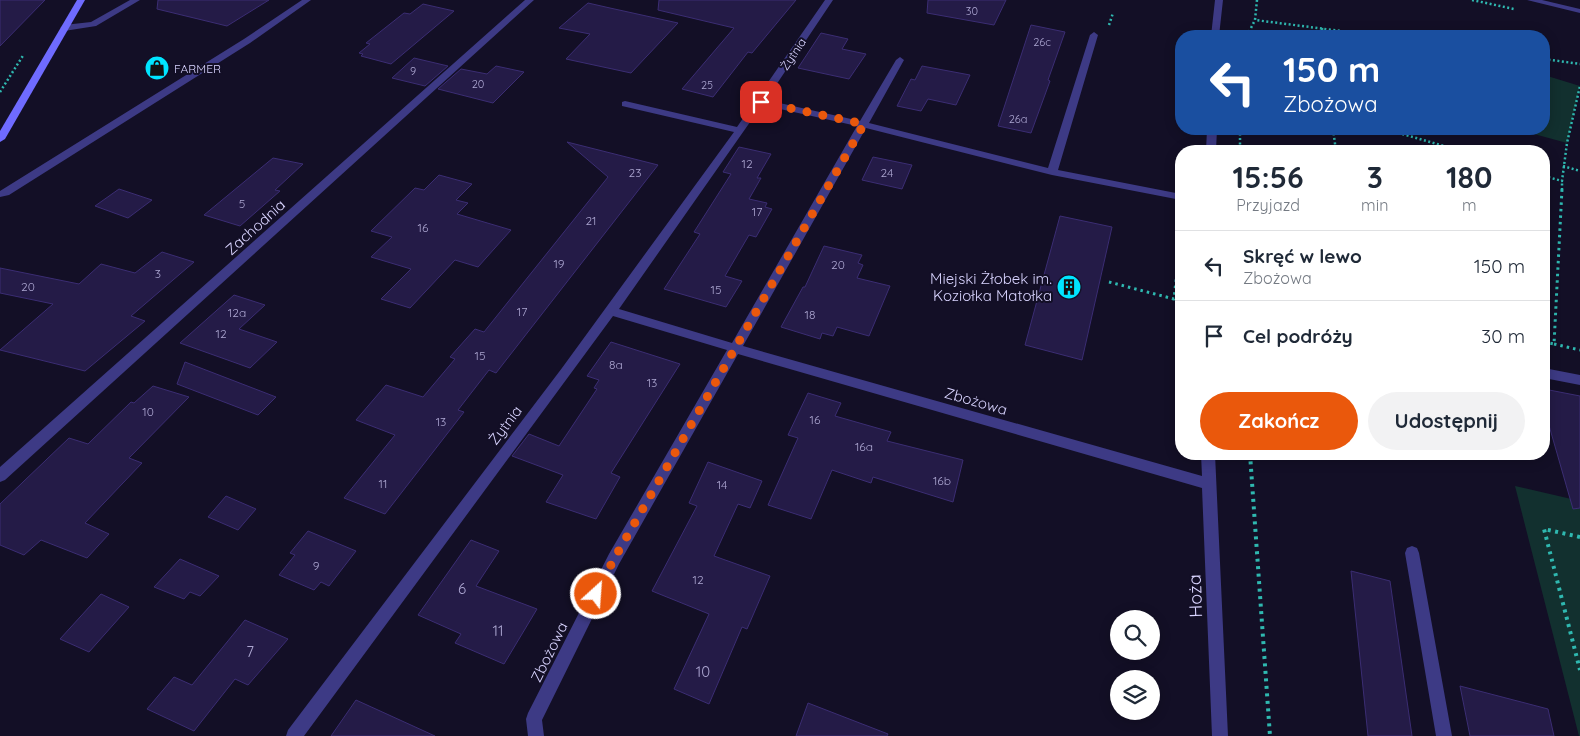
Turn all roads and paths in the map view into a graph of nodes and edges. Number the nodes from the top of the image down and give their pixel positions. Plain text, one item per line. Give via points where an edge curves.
1 (81, 0) edge
2 (136, 0) edge
3 (307, 0) edge
4 (530, 0) edge
5 (829, 0) edge
6 (1219, 0) edge
7 (1256, 0) edge
8 (1531, 0) edge
9 (1580, 11) edge
10 (1255, 20) junction
11 (64, 28) junction
12 (1322, 28) joint
13 (1216, 30) edge
14 (1249, 30) edge
15 (1336, 30) edge
16 (1094, 35) dead end
17 (900, 60) dead end
18 (1550, 60) edge
19 (1580, 64) edge
20 (1580, 86) edge
21 (761, 102) junction
22 (625, 104) dead end
23 (864, 124) junction
24 (740, 131) junction
25 (1406, 135) edge
26 (0, 139) edge
27 (1440, 145) edge
28 (1563, 166) junction
29 (1580, 170) edge
30 (1052, 172) junction
31 (1550, 178) edge
32 (1562, 181) junction
33 (0, 194) edge
34 (1175, 196) edge
35 (1109, 282) dead end
36 (1175, 290) edge
37 (610, 311) junction
38 (1550, 343) edge
39 (1554, 344) junction
40 (734, 349) junction
41 (1580, 350) edge
42 (1550, 374) edge
43 (1580, 380) edge
44 (1208, 460) edge
45 (1250, 460) edge
46 (0, 476) edge
47 (1209, 484) junction
48 (1580, 537) edge
49 (1412, 553) dead end
50 (1580, 670) edge
51 (294, 736) edge
52 (536, 736) edge
53 (1220, 736) edge
54 (1270, 736) edge
55 (1444, 736) edge

1 - 11 main road
2 - 11 street via 94,24
3 - 33 street via 65,156
4 - 46 street, Zachodnia
5 - 21 street, Żytnia
6 - 13 street
7 - 10 path
8 - 9 street
10 - 12 path
10 - 14 path
11 - 26 main road
12 - 15 path
16 - 30 street
17 - 23 street, Zbożowa
18 - 19 path
20 - 28 path
21 - 23 street
21 - 24 street, Żytnia
22 - 24 street
23 - 30 street
23 - 40 street, Zbożowa
24 - 37 street, Żytnia
25 - 27 path
28 - 29 path
28 - 32 path
30 - 34 street
31 - 32 path
32 - 39 path
35 - 36 path via 1174,299
37 - 40 street, Zbożowa
37 - 51 street, Żytnia
38 - 39 path
39 - 41 path
40 - 47 street, Zbożowa
40 - 52 street, Zbożowa via 614,559 534,719
42 - 43 street
44 - 47 street, Hoża
45 - 54 path
47 - 53 street, Hoża
48 - 50 path via 1544,529
49 - 55 street

